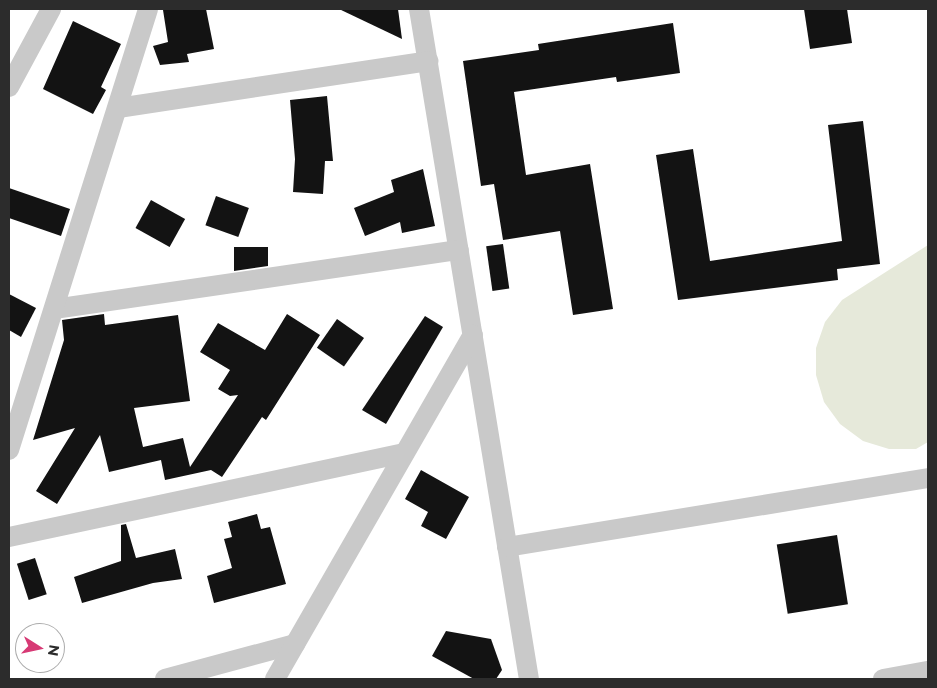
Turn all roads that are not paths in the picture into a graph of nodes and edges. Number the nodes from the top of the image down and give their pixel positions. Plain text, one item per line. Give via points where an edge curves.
1 (51, 9) edge
2 (148, 9) edge
3 (419, 9) edge
4 (428, 61) junction
5 (9, 87) edge
6 (118, 108) junction
7 (459, 250) junction
8 (54, 309) junction
9 (473, 335) junction
10 (9, 450) edge
11 (404, 453) junction
12 (928, 478) edge
13 (9, 537) edge
14 (507, 547) junction
15 (295, 644) junction
16 (268, 650) junction
17 (928, 670) edge
18 (165, 679) edge
19 (219, 679) edge
20 (275, 679) edge
21 (529, 679) edge
22 (883, 679) edge

1 - 5 street
2 - 6 street
3 - 4 street
4 - 6 street
4 - 7 street
6 - 8 street
7 - 8 street
7 - 9 street
8 - 10 street
9 - 11 street
9 - 14 street
11 - 13 street
11 - 15 street
12 - 14 street
14 - 21 street
15 - 16 street
15 - 20 street
16 - 18 street
16 - 19 street
17 - 22 street

